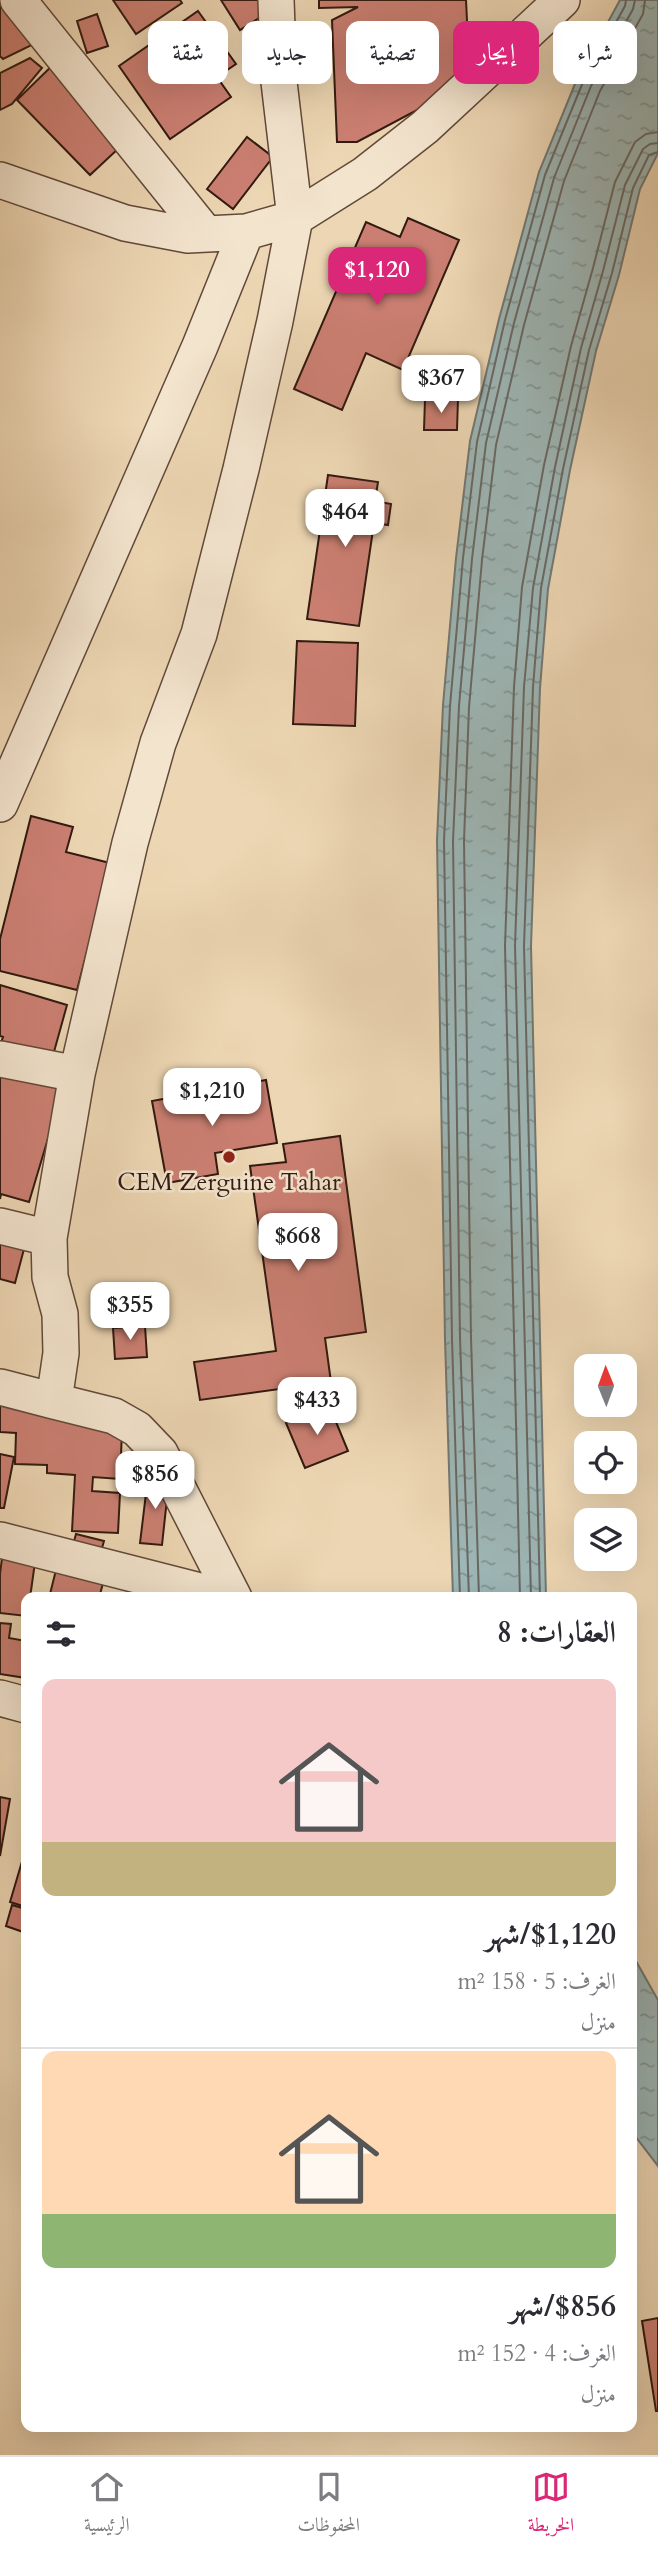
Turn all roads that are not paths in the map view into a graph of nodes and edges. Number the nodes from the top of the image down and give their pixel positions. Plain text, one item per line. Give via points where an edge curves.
1 (18, 0) edge
2 (276, 0) edge
3 (562, 0) edge
4 (0, 180) edge
5 (295, 218) junction
6 (246, 232) junction
7 (205, 234) junction
8 (2, 794) edge
9 (0, 1059) edge
10 (77, 1074) junction
11 (0, 1226) edge
12 (49, 1238) junction
13 (0, 1387) edge
14 (54, 1401) junction
15 (0, 1540) edge
16 (107, 1583) edge
17 (180, 1592) edge
18 (231, 1592) edge
19 (0, 1698) edge
20 (21, 1704) edge

1 - 7 street
2 - 5 street via 279,82
3 - 5 street via 425,127 365,174
4 - 7 street via 125,223
5 - 6 street
5 - 10 street via 241,469 199,634 158,743 130,843
6 - 7 street
6 - 8 street
9 - 10 street
10 - 12 street
11 - 12 street
12 - 14 street via 50,1277 60,1314 61,1353
13 - 14 street
14 - 18 street via 114,1416 137,1429 160,1453
15 - 16 street
16 - 17 street
19 - 20 street

